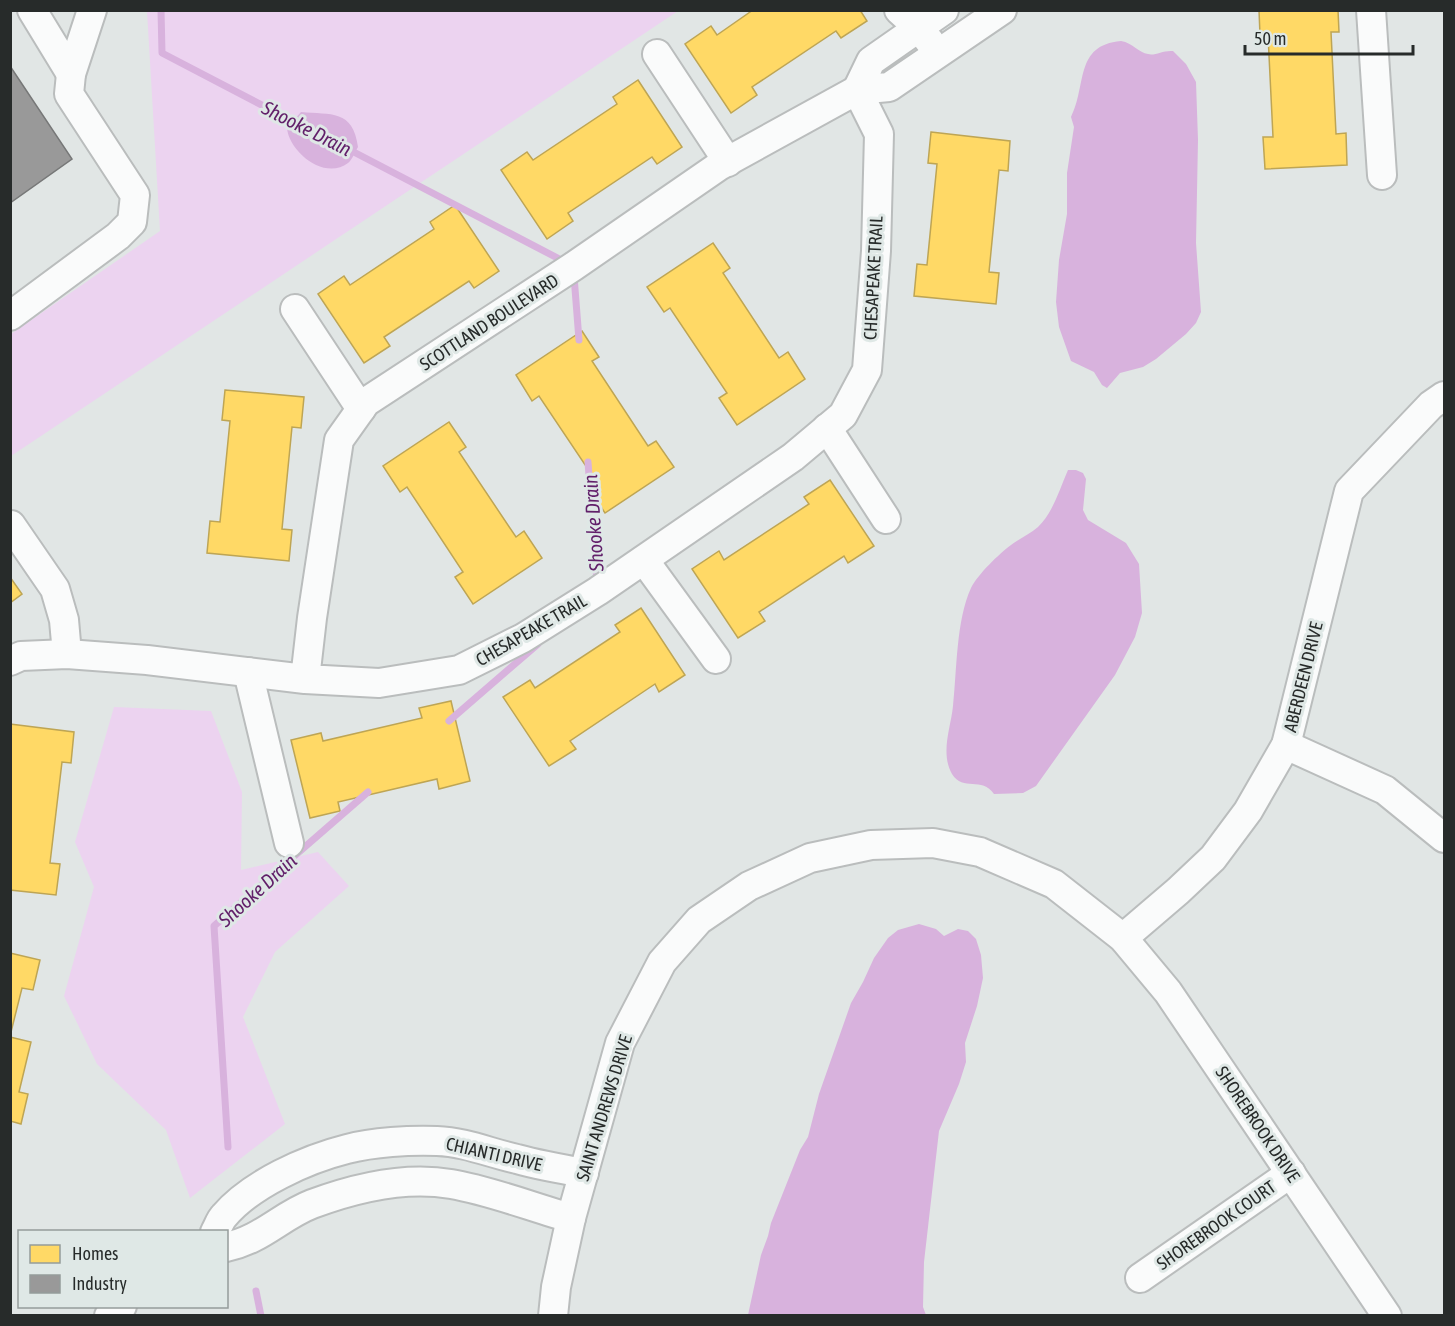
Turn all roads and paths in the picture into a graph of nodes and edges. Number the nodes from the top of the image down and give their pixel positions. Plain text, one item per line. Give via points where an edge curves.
1 (32, 10) edge
2 (92, 10) edge
3 (944, 10) edge
4 (1002, 10) edge
5 (1371, 10) edge
6 (909, 19) edge
7 (657, 54) dead end
8 (939, 54) junction
9 (71, 74) junction
10 (857, 90) junction
11 (728, 162) junction
12 (1382, 175) dead end
13 (296, 309) dead end
14 (10, 316) edge
15 (1444, 396) edge
16 (361, 409) junction
17 (827, 428) junction
18 (886, 519) dead end
19 (11, 525) edge
20 (644, 560) junction
21 (67, 654) junction
22 (716, 659) dead end
23 (10, 661) edge
24 (248, 672) junction
25 (305, 679) junction
26 (1286, 745) junction
27 (1444, 838) edge
28 (289, 843) dead end
29 (1123, 938) junction
30 (377, 1144) junction
31 (584, 1173) junction
32 (1291, 1173) junction
33 (384, 1184) junction
34 (571, 1218) junction
35 (216, 1230) edge
36 (228, 1246) edge
37 (1140, 1278) dead end
38 (553, 1316) edge
39 (1387, 1316) edge

1 - 9 street
2 - 9 street
3 - 6 street
4 - 8 street, SCOTTLAND BOULEVARD
5 - 12 street
6 - 8 street
6 - 10 street via 871,62
7 - 11 street
8 - 10 street, SCOTTLAND BOULEVARD via 889,87
9 - 14 street via 69,94 135,195 132,222
10 - 11 street, SCOTTLAND BOULEVARD
10 - 17 street, CHESAPEAKE TRAIL via 879,134 867,370 843,415
11 - 16 street, SCOTTLAND BOULEVARD via 366,402
13 - 16 street
15 - 26 street, ABERDEEN DRIVE via 1349,491
16 - 25 street, SCOTTLAND BOULEVARD via 339,440
17 - 18 street
17 - 20 street, CHESAPEAKE TRAIL via 793,457
19 - 21 street via 55,589 64,620
20 - 22 street
20 - 25 street, CHESAPEAKE TRAIL via 523,638 459,670 380,683
21 - 23 street, CHESAPEAKE TRAIL via 21,656
21 - 24 street, CHESAPEAKE TRAIL
24 - 25 street, CHESAPEAKE TRAIL
24 - 28 street
26 - 27 street via 1385,790
26 - 29 street, ABERDEEN DRIVE via 1248,811 1213,858
29 - 31 street, SAINT ANDREWS DRIVE via 1054,884 980,852 933,843 871,845 810,858 749,886 699,921 662,962 620,1043
29 - 32 street, SHOREBROOK DRIVE via 1168,992
30 - 31 street, CHIANTI DRIVE via 438,1141
30 - 33 street
30 - 35 street, CHIANTI DRIVE via 312,1160 277,1176 224,1216
31 - 34 street, SAINT ANDREWS DRIVE
32 - 37 street, SHOREBROOK COURT
32 - 39 street, SHOREBROOK DRIVE
33 - 34 street via 451,1184
33 - 36 street via 340,1193 307,1206 260,1236
34 - 38 street, SAINT ANDREWS DRIVE

